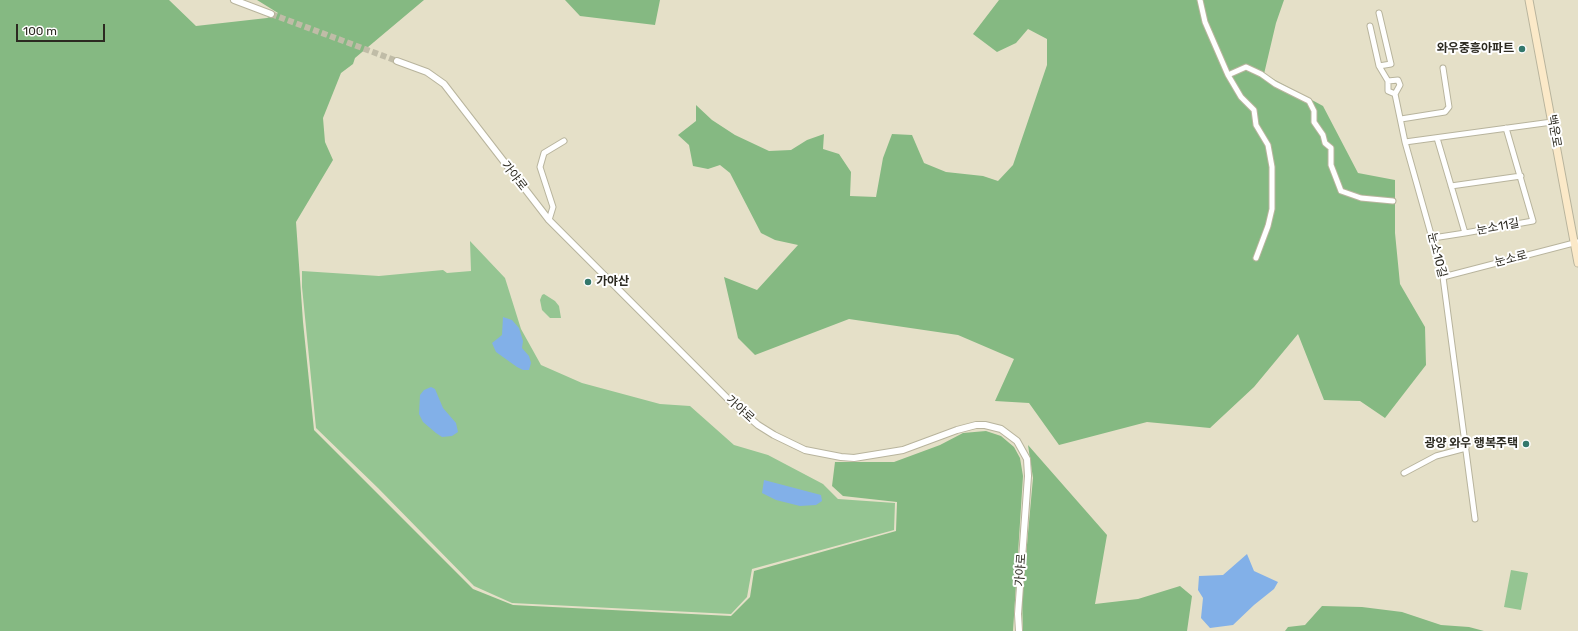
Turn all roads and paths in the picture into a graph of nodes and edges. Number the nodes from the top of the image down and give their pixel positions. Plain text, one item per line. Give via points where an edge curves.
1 (234, 0) edge
2 (1200, 0) edge
3 (1530, 0) edge
4 (1379, 13) dead end
5 (271, 14) tunnel mouth
6 (1370, 26) dead end
7 (397, 61) tunnel mouth
8 (1379, 66) junction
9 (1442, 68) dead end
10 (1228, 75) junction
11 (1388, 81) junction
12 (1396, 94) junction
13 (1401, 119) junction
14 (1552, 122) junction
15 (1506, 128) junction
16 (1437, 138) junction
17 (564, 141) dead end
18 (1405, 142) junction
19 (1521, 176) junction
20 (1451, 186) junction
21 (1393, 200) dead end
22 (549, 220) junction
23 (1465, 233) junction
24 (1433, 238) junction
25 (1576, 243) edge
26 (1256, 258) dead end
27 (1578, 263) edge
28 (1443, 277) junction
29 (1466, 448) junction
30 (1404, 473) dead end
31 (1475, 519) dead end
32 (1019, 631) edge

1 - 5 street
2 - 10 street via 1205,22
3 - 14 main road, 백운로
4 - 8 street via 1391,64
6 - 8 street
7 - 22 street, 가야로 via 427,72 444,84
8 - 11 street
9 - 13 street via 1449,107 1445,112
10 - 21 street via 1246,67 1309,101 1314,111 1314,122 1325,143 1331,148 1331,165 1341,191 1361,198
10 - 26 street via 1241,96 1254,110 1256,125 1268,145 1272,167 1272,209
11 - 12 street via 1388,90
11 - 12 street, 눈소10길 via 1398,80 1400,85
12 - 13 street, 눈소10길
13 - 18 street, 눈소10길
14 - 15 street
14 - 25 main road, 백운로
15 - 16 street
15 - 19 street, 눈소11길
16 - 18 street
16 - 20 street, 눈소11길
17 - 22 street via 544,153 540,167 553,207
18 - 24 street, 눈소10길
19 - 20 street
19 - 23 street, 눈소11길 via 1533,221
20 - 23 street, 눈소11길
22 - 32 street, 가야로 via 730,401 758,425 789,444 841,457 871,456 903,450 976,425 1001,429 1017,441 1027,459 1028,476
23 - 24 street
24 - 28 street, 눈소10길
25 - 27 main road, 백운로
25 - 28 street, 눈소로
28 - 29 street, 눈소10길
29 - 30 street via 1436,456
29 - 31 street, 눈소10길

